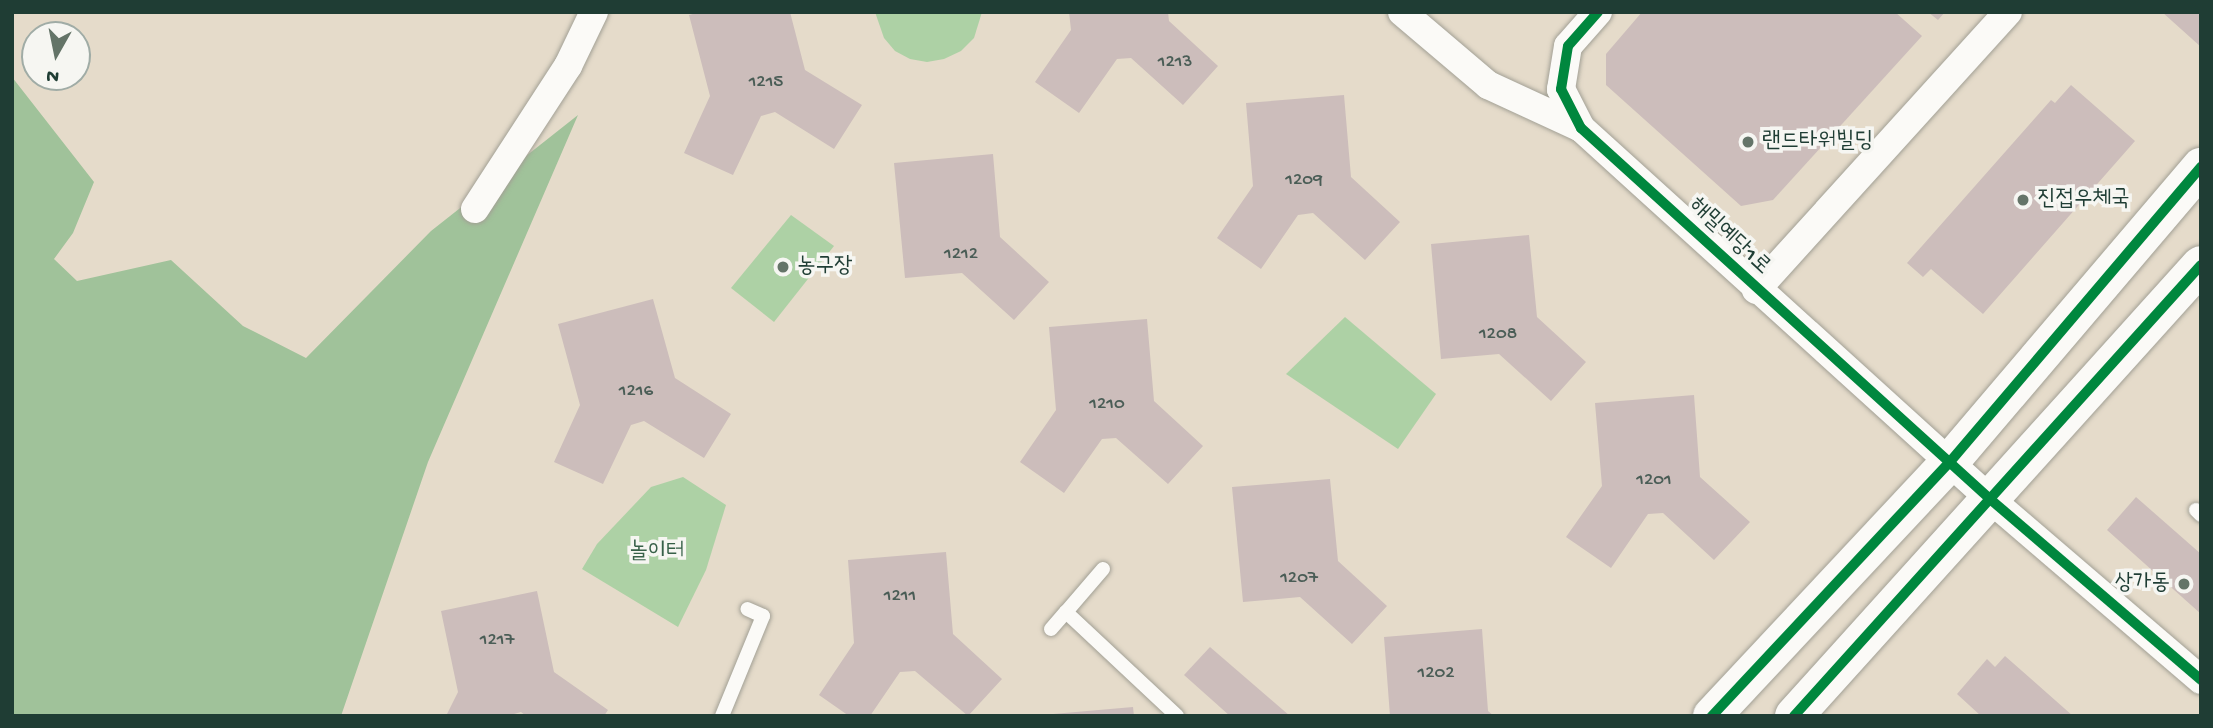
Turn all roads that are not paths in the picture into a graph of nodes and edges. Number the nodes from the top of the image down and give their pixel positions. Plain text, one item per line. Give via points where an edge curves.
1 (594, 12) edge
2 (1402, 12) edge
3 (1598, 12) edge
4 (2008, 12) edge
5 (1581, 128) junction
6 (2201, 167) edge
7 (475, 209) dead end
8 (2201, 265) edge
9 (1756, 290) junction
10 (1949, 463) junction
11 (1990, 499) junction
12 (1103, 569) dead end
13 (747, 609) dead end
14 (1066, 612) junction
15 (1051, 629) dead end
16 (2201, 680) edge
17 (722, 716) edge
18 (1177, 716) edge
19 (1712, 716) edge
20 (1794, 716) edge

1 - 7 street via 568,66
2 - 5 street via 1488,85
3 - 5 street, 해밀예당1로 via 1568,47 1561,89
4 - 9 street, 해밀예당1로
5 - 9 street, 해밀예당1로
6 - 10 street
8 - 11 street
9 - 10 street, 해밀예당1로
10 - 11 street, 해밀예당1로
10 - 19 street
11 - 16 street, 해밀예당1로
11 - 20 street
12 - 14 lane
13 - 17 lane via 763,616
14 - 15 lane
14 - 18 lane

